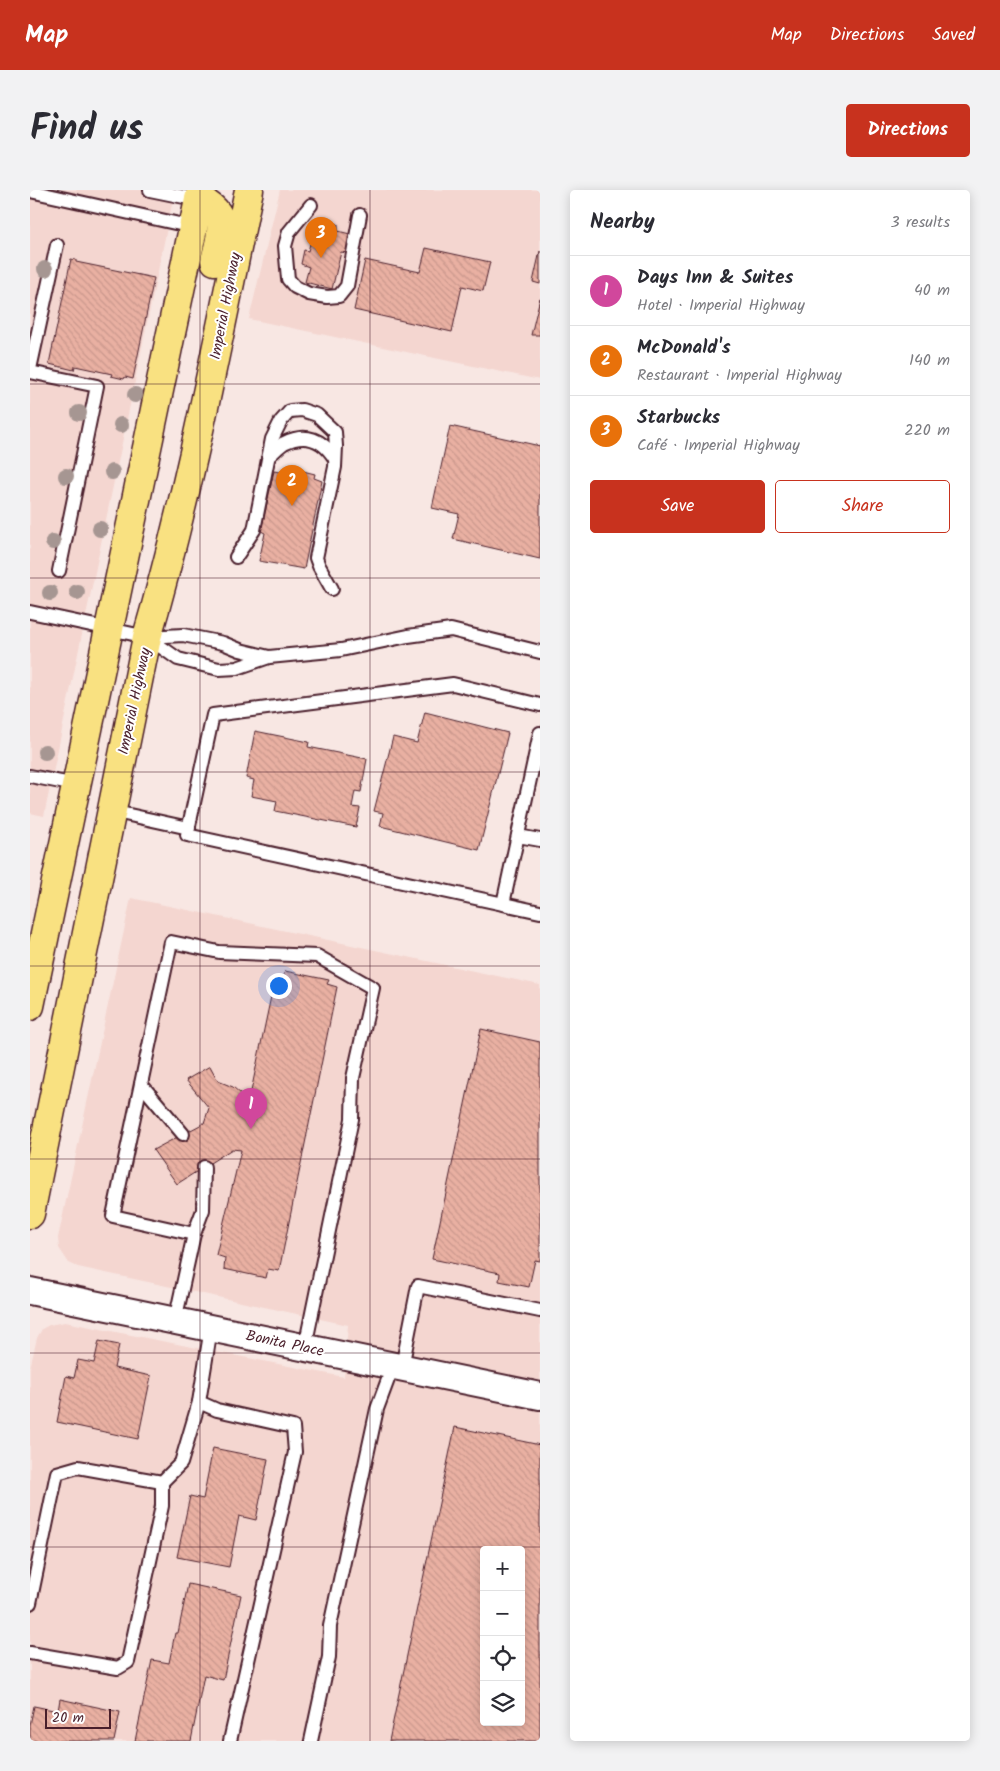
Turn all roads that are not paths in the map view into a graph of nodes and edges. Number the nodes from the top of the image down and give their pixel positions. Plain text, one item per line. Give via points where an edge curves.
1 (150, 190) edge
2 (249, 190) edge
3 (30, 191) edge
4 (200, 195) edge
5 (311, 205) dead end
6 (360, 215) dead end
7 (193, 227) junction
8 (57, 245) dead end
9 (30, 371) edge
10 (210, 379) junction
11 (269, 456) junction
12 (335, 459) junction
13 (236, 557) dead end
14 (59, 571) dead end
15 (332, 589) dead end
16 (30, 612) edge
17 (108, 629) junction
18 (147, 637) junction
19 (540, 652) edge
20 (268, 657) junction
21 (540, 706) edge
22 (540, 732) edge
23 (30, 776) edge
24 (76, 785) junction
25 (111, 811) junction
26 (189, 828) junction
27 (518, 836) junction
28 (540, 840) edge
29 (504, 904) junction
30 (540, 912) edge
31 (30, 1006) edge
32 (141, 1084) junction
33 (183, 1134) dead end
34 (204, 1167) dead end
35 (30, 1214) edge
36 (194, 1234) junction
37 (30, 1291) edge
38 (540, 1311) edge
39 (175, 1321) junction
40 (211, 1328) junction
41 (305, 1348) junction
42 (398, 1366) junction
43 (540, 1396) edge
44 (199, 1402) junction
45 (162, 1482) junction
46 (30, 1603) edge
47 (30, 1652) edge
48 (230, 1741) edge
49 (311, 1741) edge

1 - 4 lane
2 - 10 main road, Imperial Highway
3 - 7 lane
4 - 7 main road
4 - 10 main road via 216,211 222,227 199,340 199,351
5 - 6 lane via 289,232 285,246 288,279 309,294 340,296 347,286
7 - 17 main road
8 - 9 lane
9 - 14 lane via 97,386
10 - 18 main road, Imperial Highway
11 - 12 lane via 282,443 304,437 321,442
11 - 12 lane via 272,439 281,421 290,411 302,410 317,415 335,432
11 - 13 lane via 254,530
12 - 15 lane via 316,558
16 - 17 lane
17 - 18 lane
17 - 24 main road
18 - 20 lane via 183,635
18 - 20 lane via 178,659 219,669 237,668
18 - 25 main road, Imperial Highway
19 - 20 lane via 451,630 341,650
21 - 26 lane via 453,684 213,715
22 - 27 lane
23 - 24 lane
24 - 31 main road
25 - 26 lane
25 - 35 main road, Imperial Highway
26 - 29 lane via 187,835
27 - 28 lane
27 - 29 lane
29 - 30 lane
32 - 33 lane
32 - 36 lane via 112,1216
32 - 41 lane via 171,942 219,952 317,956 374,988 353,1078 352,1119
34 - 36 lane via 203,1210
36 - 39 lane
37 - 39 street, Bonita Place
38 - 42 lane via 418,1286
39 - 40 street, Bonita Place
40 - 41 street, Bonita Place
40 - 44 lane
41 - 42 street, Bonita Place
42 - 43 street, Bonita Place
42 - 49 lane via 377,1409 330,1626 329,1657
44 - 45 lane via 181,1463
44 - 48 lane via 217,1410 293,1426 295,1452
45 - 46 lane via 78,1467 57,1472
45 - 47 lane via 162,1506 128,1662 118,1668

